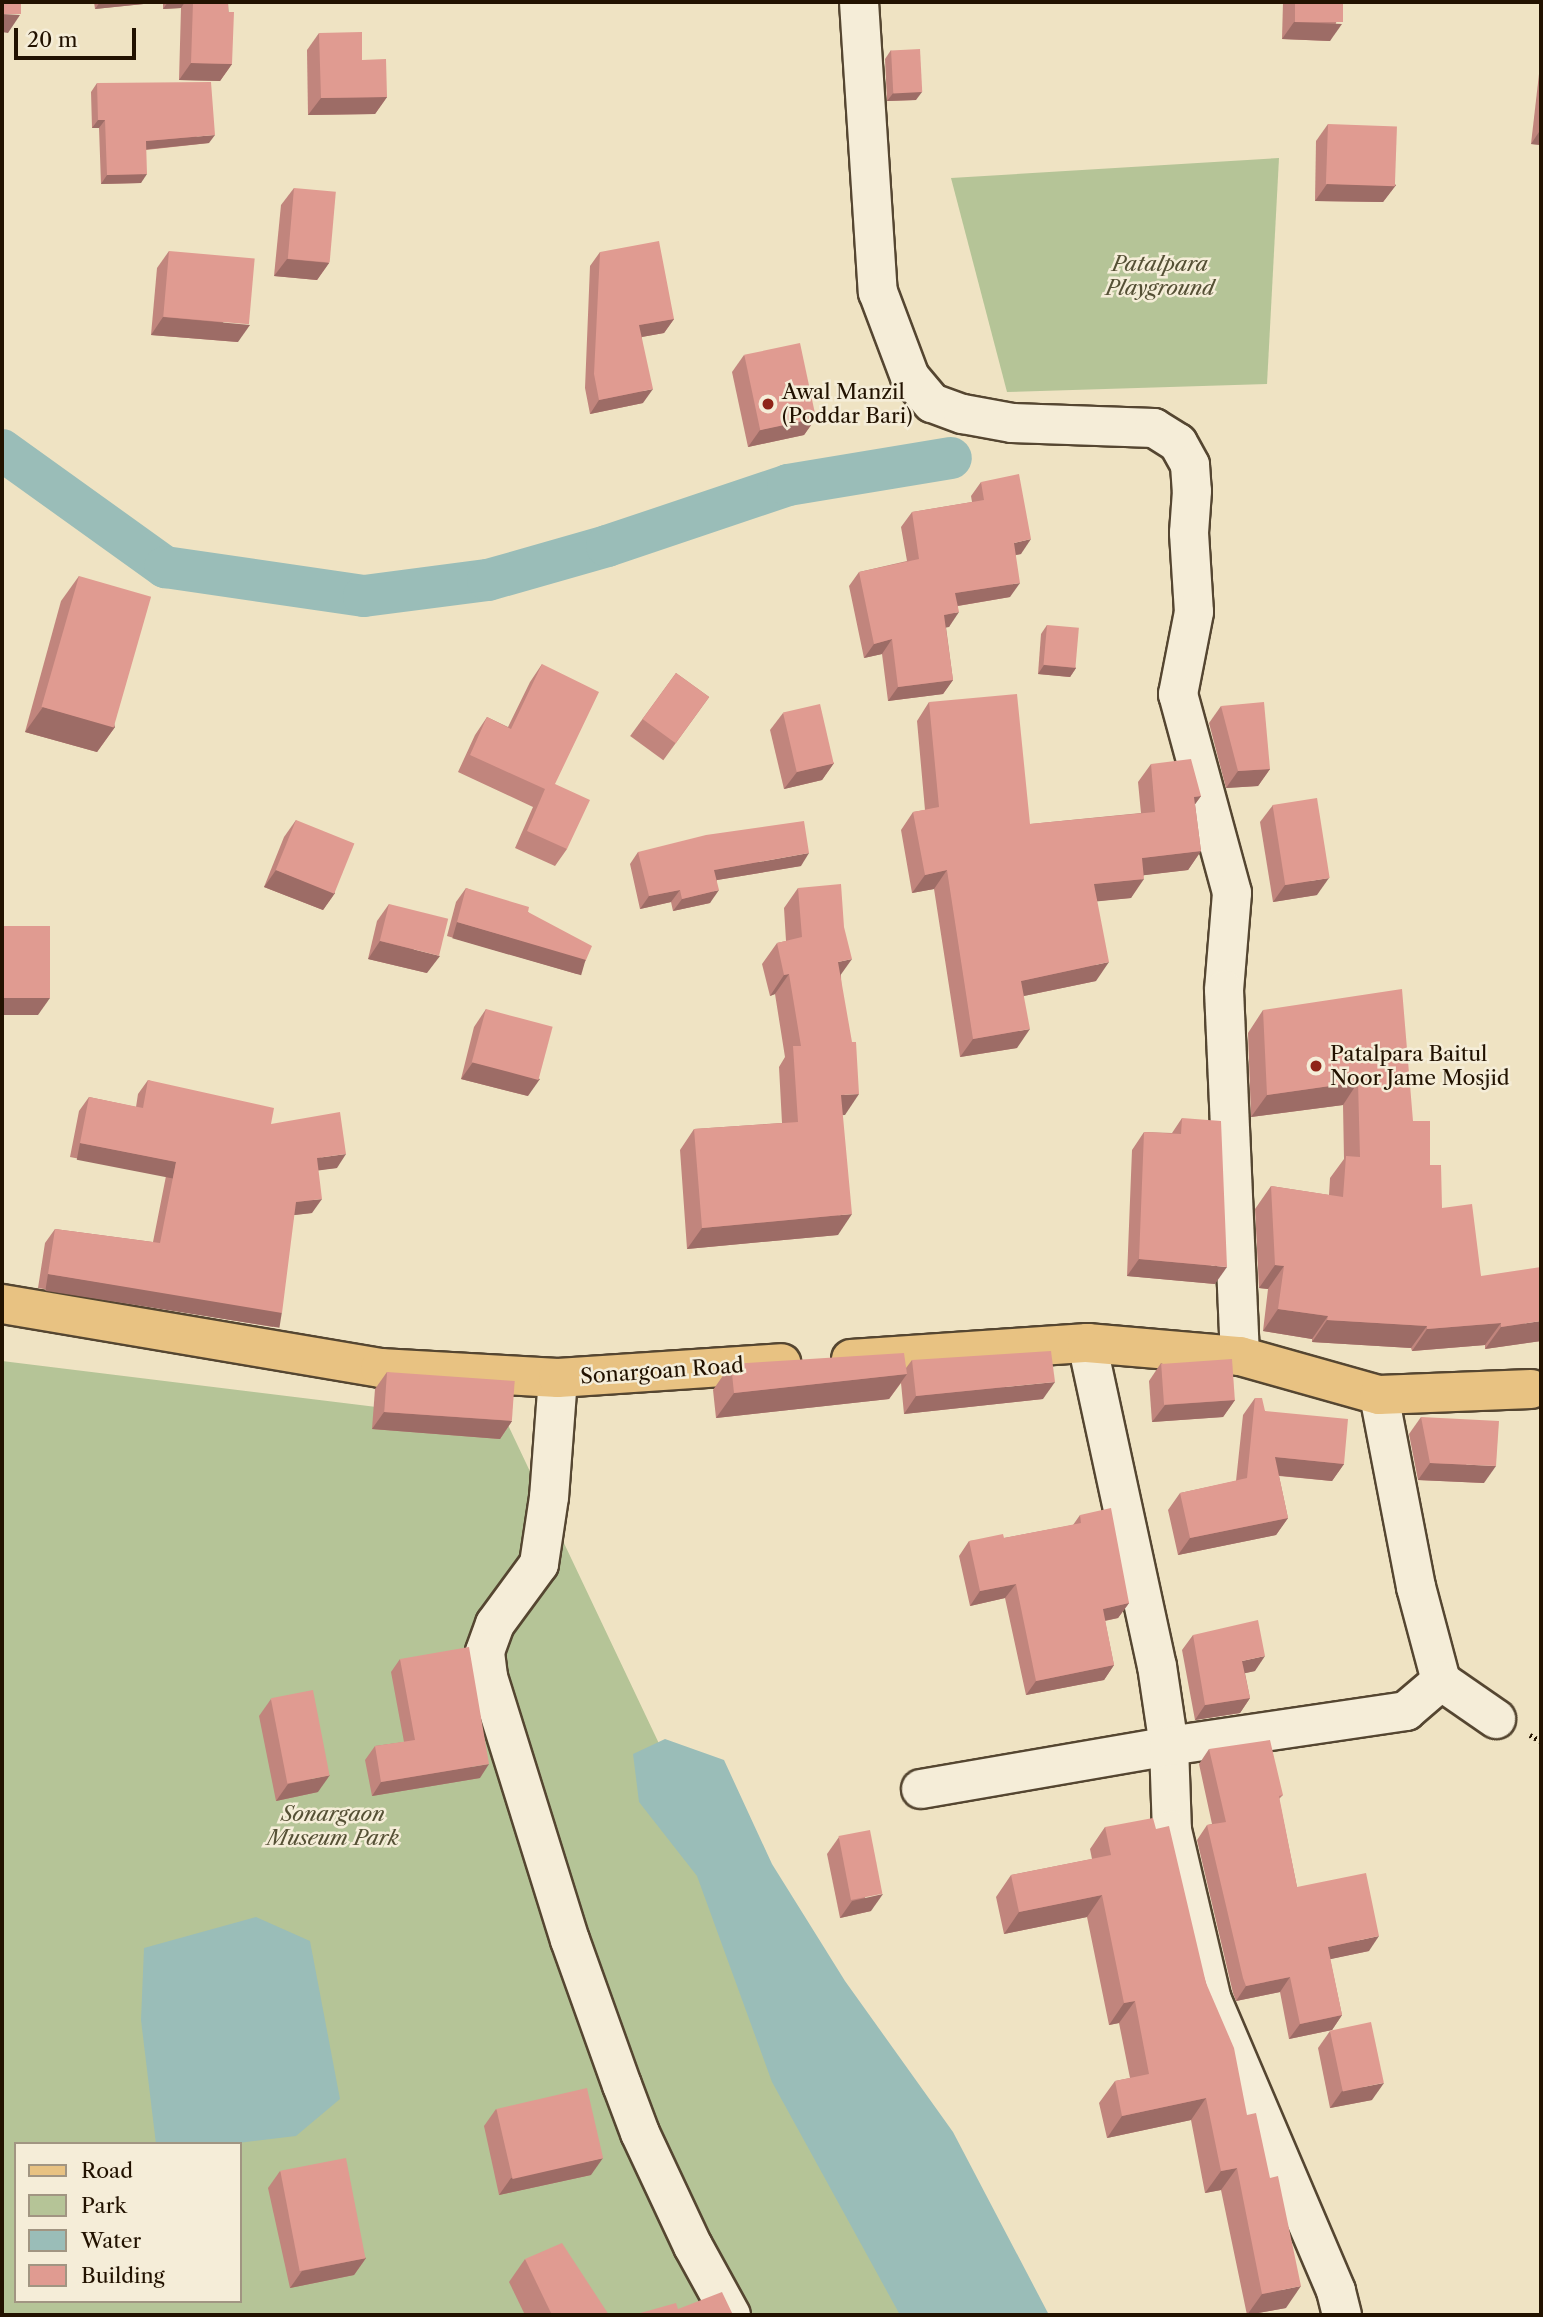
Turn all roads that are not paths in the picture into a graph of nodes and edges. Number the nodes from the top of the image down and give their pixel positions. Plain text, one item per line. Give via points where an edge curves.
1 (859, 2) edge
2 (2, 1304) edge
3 (1087, 1343) junction
4 (1240, 1356) junction
5 (558, 1378) junction
6 (1536, 1389) edge
7 (1379, 1395) junction
8 (1441, 1681) junction
9 (1496, 1718) dead end
10 (1169, 1746) junction
11 (921, 1789) dead end
12 (731, 2315) edge
13 (1342, 2315) edge

1 - 4 street via 878,292 910,377 932,403 963,414 1012,423 1154,428 1178,443 1190,465 1194,612 1178,694 1232,893 1224,990
2 - 5 main road, Sonargoan Road via 380,1368
3 - 4 main road, Sonargoan Road
3 - 5 main road, Sonargoan Road
3 - 10 street via 1157,1666
4 - 7 main road, Sonargoan Road
5 - 12 street via 549,1497 538,1564 495,1624 485,1652 488,1677 570,1940 640,2133
6 - 7 main road, Sonargoan Road
7 - 8 street via 1416,1587
8 - 9 street
8 - 10 street via 1406,1710
10 - 11 street
10 - 13 street via 1172,1830 1212,2000 1336,2291

